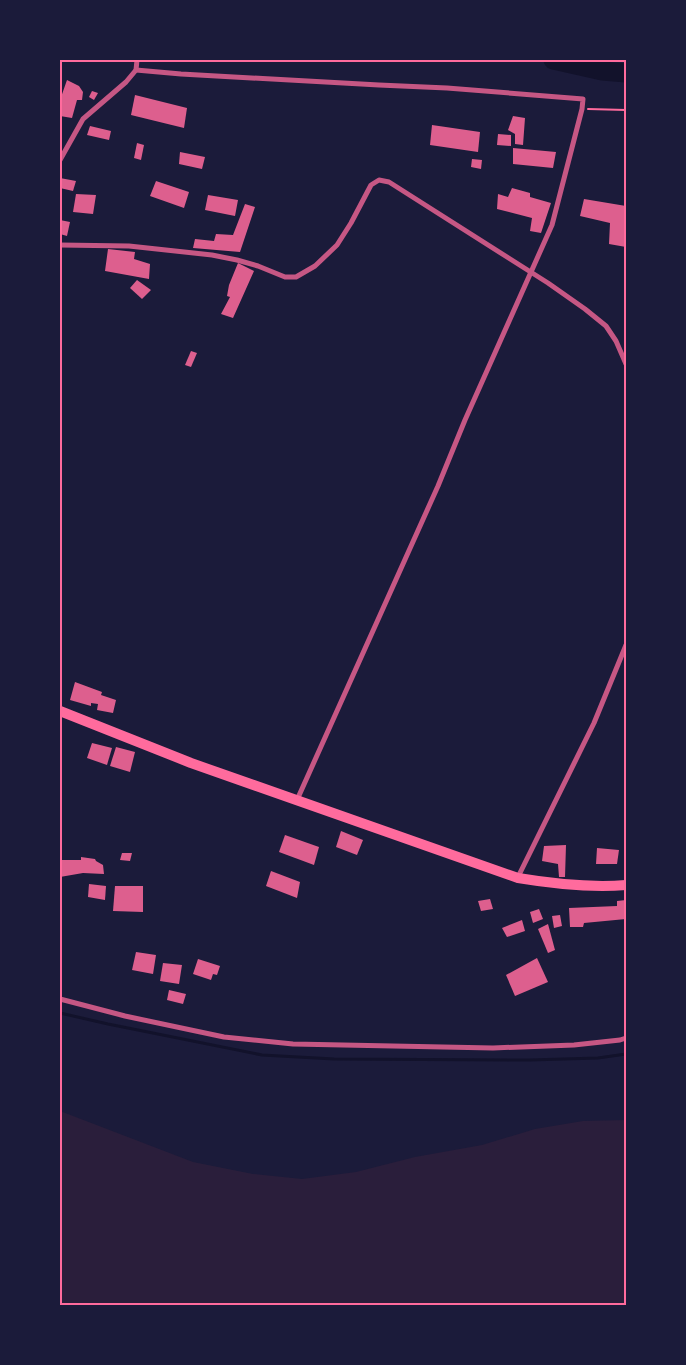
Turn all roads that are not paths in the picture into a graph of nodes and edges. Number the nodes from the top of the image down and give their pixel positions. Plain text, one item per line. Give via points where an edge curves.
1 (137, 60) edge
2 (136, 70) junction
3 (60, 160) edge
4 (60, 245) edge
5 (531, 273) junction
6 (626, 364) edge
7 (626, 645) edge
8 (60, 711) edge
9 (297, 800) junction
10 (518, 878) junction
11 (626, 885) edge
12 (60, 999) edge
13 (626, 1038) edge

1 - 2 street
2 - 3 street via 84,119
2 - 5 street via 583,99 556,212
4 - 5 street via 129,246 212,255 258,266 285,277 296,277 315,266 337,245 372,185 384,180
5 - 6 street via 563,292 606,326
5 - 9 street
7 - 10 street via 594,723
8 - 9 highway via 191,763
9 - 10 highway
10 - 11 highway via 560,885
12 - 13 street via 224,1037 293,1044 493,1048 574,1045

